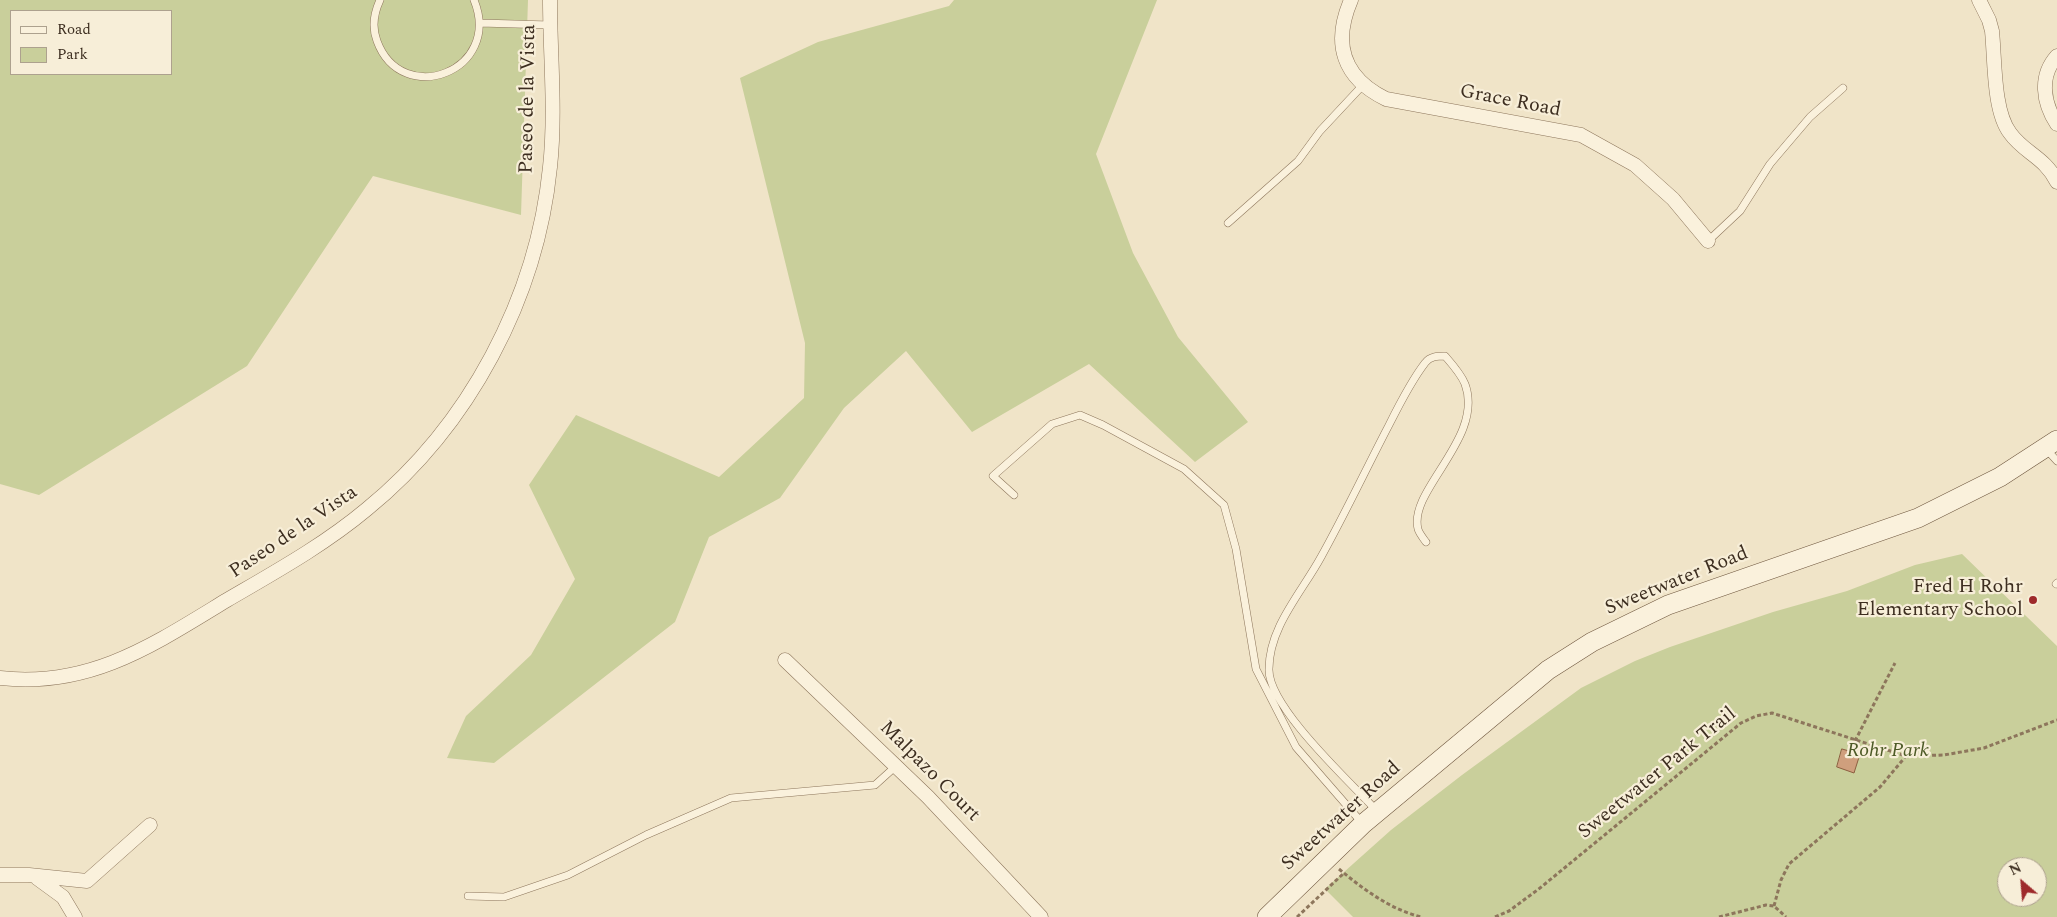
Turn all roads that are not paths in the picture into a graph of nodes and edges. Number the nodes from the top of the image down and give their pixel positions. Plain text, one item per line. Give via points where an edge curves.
1 (380, 0) edge
2 (474, 0) edge
3 (550, 0) edge
4 (1351, 0) edge
5 (1978, 0) edge
6 (480, 23) junction
7 (550, 25) junction
8 (2057, 56) edge
9 (1363, 85) junction
10 (1843, 88) dead end
11 (2057, 124) edge
12 (2057, 182) edge
13 (1228, 223) dead end
14 (1708, 241) joint
15 (2053, 450) edge
16 (1014, 495) dead end
17 (1426, 542) dead end
18 (785, 660) dead end
19 (0, 678) edge
20 (896, 766) junction
21 (1378, 812) junction
22 (1363, 824) junction
23 (150, 825) dead end
24 (0, 875) edge
25 (29, 875) junction
26 (468, 896) dead end
27 (75, 917) edge
28 (1041, 917) edge
29 (1267, 917) edge

1 - 6 lane via 374,25 379,48 394,66 416,76 439,76 461,65 475,46
2 - 6 lane
3 - 7 street, Paseo de la Vista
4 - 9 street, Grace Road via 1341,37 1342,51 1351,72
5 - 12 street via 1992,32 2000,110 2006,126 2010,134 2045,163
6 - 7 lane
7 - 19 street, Paseo de la Vista via 553,128 550,167 532,260 494,352 439,436 394,486 342,529 172,633 111,664 81,674 32,680
8 - 11 street via 2044,84 2047,105
9 - 13 lane via 1320,131 1298,161
9 - 14 street, Grace Road via 1386,99 1580,135 1634,165 1673,199
10 - 14 lane via 1810,117 1770,164 1740,211
15 - 21 main road, Sweetwater Road via 1918,518 1668,605 1615,629 1548,670
16 - 22 lane via 993,476 1052,424 1080,415 1184,469 1224,505 1236,549 1256,669 1296,747
17 - 21 lane via 1418,529 1418,514 1463,430 1468,406 1465,384 1446,356 1426,361 1399,406 1321,558 1286,613 1268,670 1281,704 1297,725
18 - 20 street, Malpazo Court
20 - 26 lane via 875,785 731,798 646,835 568,875 504,897
20 - 28 street, Malpazo Court
21 - 22 main road, Sweetwater Road
22 - 29 main road, Sweetwater Road
23 - 25 street via 87,881
24 - 25 street
25 - 27 street via 56,890

